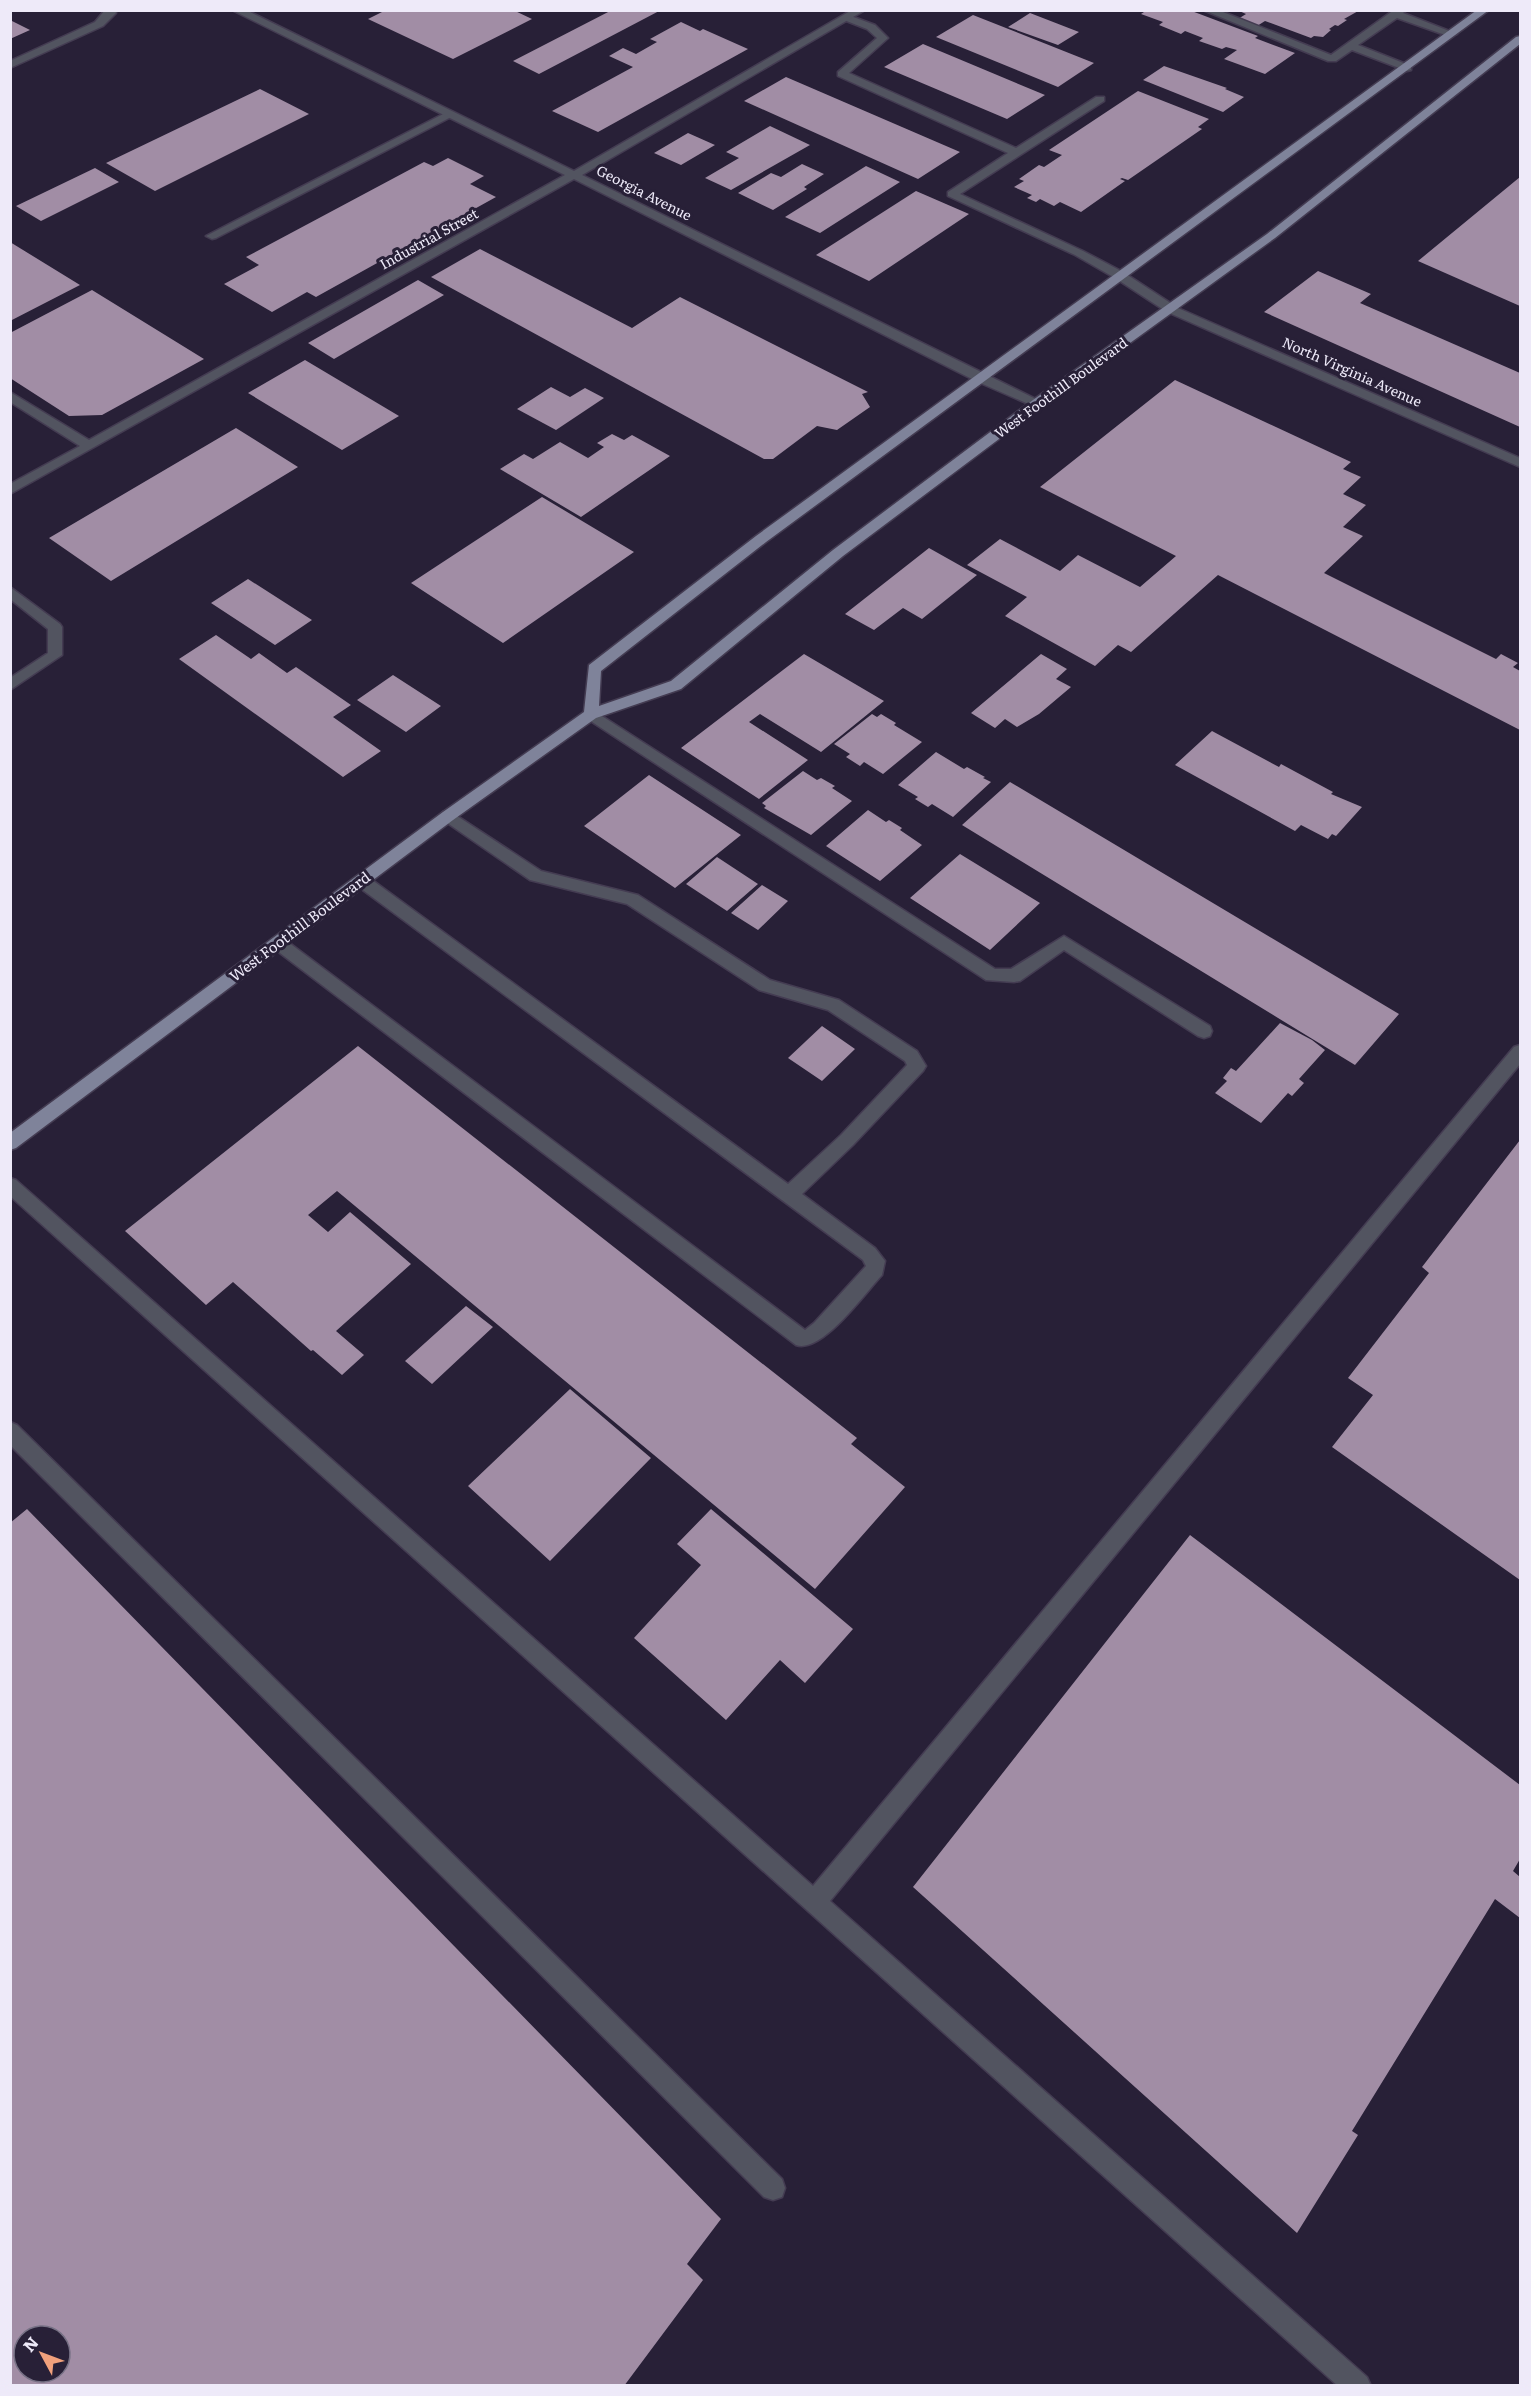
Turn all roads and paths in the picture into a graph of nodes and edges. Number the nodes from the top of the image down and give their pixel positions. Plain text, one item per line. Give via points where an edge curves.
1 (111, 10) edge
2 (237, 10) edge
3 (860, 10) edge
4 (1209, 10) edge
5 (1484, 10) edge
6 (1399, 12) edge
7 (848, 18) junction
8 (1452, 34) junction
9 (1521, 39) edge
10 (1351, 46) junction
11 (10, 65) edge
12 (1407, 68) junction
13 (1100, 99) dead end
14 (449, 114) junction
15 (1017, 153) junction
16 (574, 175) junction
17 (212, 236) dead end
18 (1119, 275) junction
19 (1171, 309) junction
20 (982, 379) junction
21 (10, 396) edge
22 (1038, 403) junction
23 (89, 446) junction
24 (1521, 463) edge
25 (10, 490) edge
26 (10, 591) edge
27 (10, 685) edge
28 (591, 714) junction
29 (448, 816) junction
30 (362, 881) junction
31 (278, 943) junction
32 (1204, 1031) dead end
33 (1521, 1052) edge
34 (10, 1143) edge
35 (10, 1185) edge
36 (788, 1196) junction
37 (10, 1431) edge
38 (815, 1901) junction
39 (773, 2188) dead end
40 (1358, 2385) edge

1 - 11 street via 99,24
2 - 14 street, Georgia Avenue
3 - 7 street, Industrial Street
4 - 10 street via 1332,58
5 - 8 main road
6 - 8 street
6 - 10 street
7 - 15 street via 871,27 883,38 842,74
7 - 16 street, Industrial Street
8 - 12 main road
9 - 19 main road, West Foothill Boulevard via 1271,236
10 - 12 street
12 - 18 main road
13 - 15 street
14 - 16 street, Georgia Avenue
14 - 17 street
15 - 18 street, North Virginia Avenue via 952,194
16 - 20 street, Georgia Avenue
16 - 23 street, Industrial Street
18 - 19 street, North Virginia Avenue
18 - 20 main road
19 - 22 main road, West Foothill Boulevard
19 - 24 street, North Virginia Avenue
20 - 22 street, Georgia Avenue
20 - 28 main road via 760,539 594,669
21 - 23 street
22 - 28 main road, West Foothill Boulevard via 837,553 676,685
23 - 25 street, Industrial Street
26 - 27 street via 55,627 55,655
28 - 29 main road, West Foothill Boulevard
28 - 32 street via 992,975 1014,976 1064,942
29 - 30 main road, West Foothill Boulevard
29 - 36 street via 536,876 632,899 765,986 833,1005 911,1056 917,1066
30 - 31 main road, West Foothill Boulevard
30 - 36 street
31 - 34 main road, West Foothill Boulevard
31 - 36 street via 802,1339 812,1336 828,1320 875,1269 876,1261
33 - 38 street
35 - 38 street
37 - 39 street
38 - 40 street

